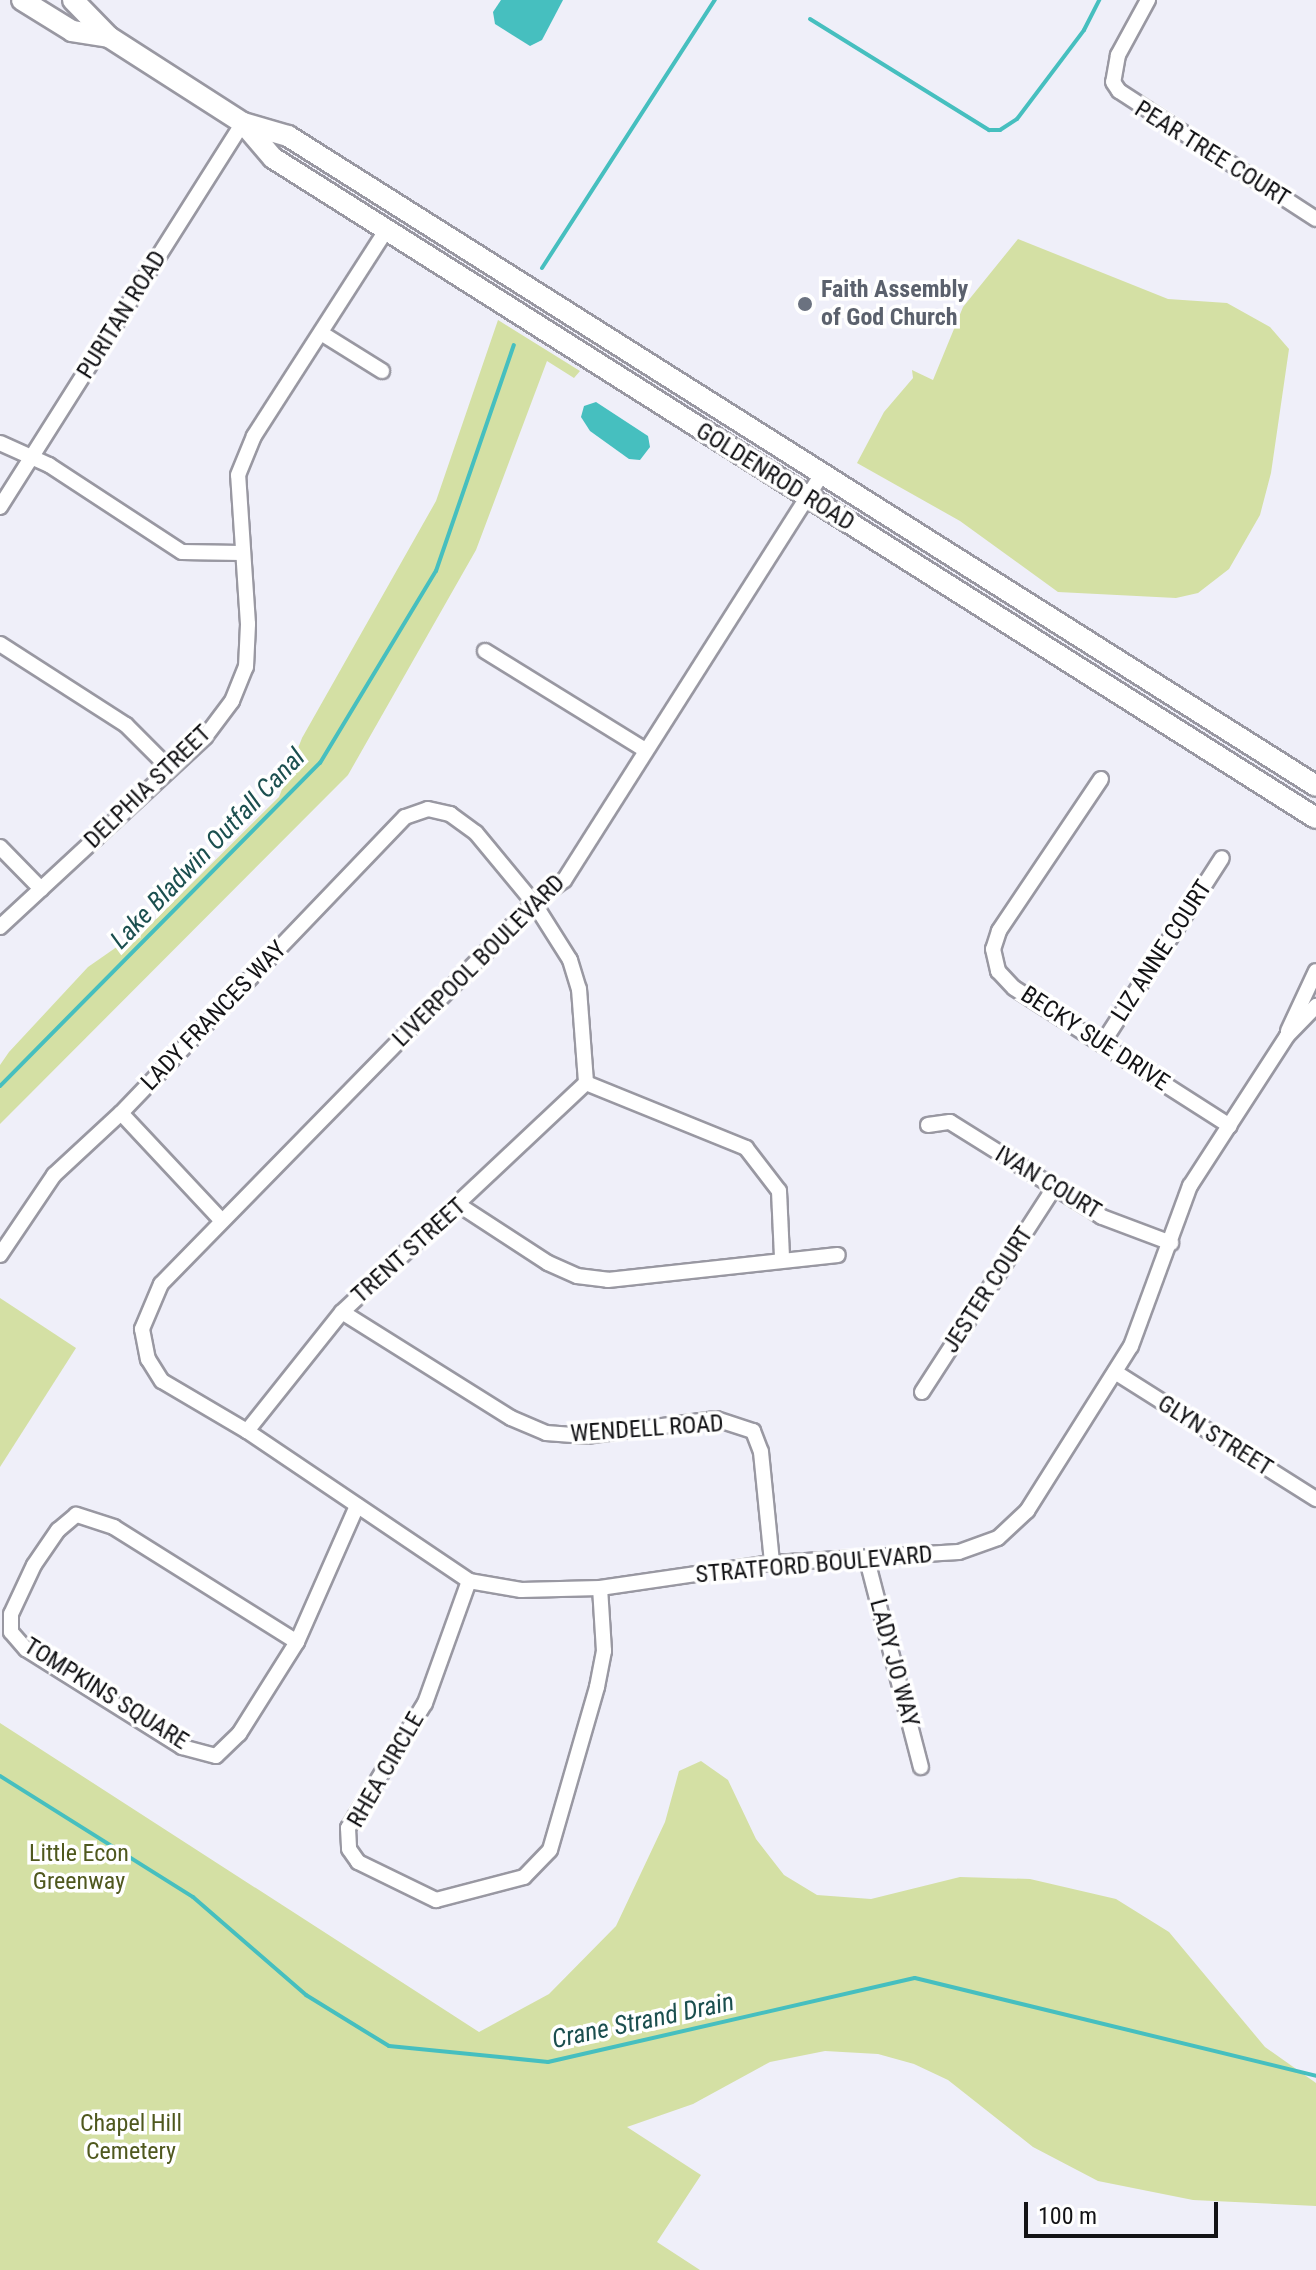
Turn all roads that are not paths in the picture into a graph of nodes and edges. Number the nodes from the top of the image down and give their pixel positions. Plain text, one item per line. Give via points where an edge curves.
1 (22, 0) edge
2 (73, 0) edge
3 (1148, 0) edge
4 (109, 37) junction
5 (243, 123) junction
6 (1316, 219) edge
7 (386, 230) junction
8 (546, 330) junction
9 (321, 333) junction
10 (615, 343) junction
11 (382, 371) dead end
12 (0, 443) edge
13 (31, 459) junction
14 (822, 474) junction
15 (807, 497) junction
16 (0, 507) edge
17 (241, 553) junction
18 (0, 644) edge
19 (485, 651) dead end
20 (645, 750) junction
21 (170, 769) junction
22 (1101, 779) dead end
23 (1316, 786) edge
24 (1316, 818) edge
25 (0, 847) edge
26 (1222, 858) dead end
27 (41, 889) junction
28 (534, 903) junction
29 (0, 927) edge
30 (1316, 971) edge
31 (1316, 1006) edge
32 (1287, 1036) junction
33 (1102, 1044) junction
34 (586, 1083) junction
35 (121, 1113) junction
36 (928, 1125) dead end
37 (1230, 1126) junction
38 (1054, 1188) junction
39 (459, 1205) junction
40 (221, 1220) junction
41 (1171, 1243) junction
42 (0, 1255) edge
43 (838, 1255) dead end
44 (782, 1257) junction
45 (342, 1312) junction
46 (142, 1329) joint
47 (1115, 1372) junction
48 (922, 1392) dead end
49 (247, 1431) junction
50 (1316, 1499) edge
51 (357, 1506) junction
52 (867, 1560) junction
53 (772, 1563) junction
54 (469, 1581) junction
55 (600, 1588) junction
56 (297, 1642) junction
57 (921, 1767) dead end

1 - 4 main road, GOLDENROD ROAD via 72,31
2 - 4 main road, GOLDENROD ROAD
3 - 6 street, PEAR TREE COURT via 1118,55 1113,82 1125,99
4 - 5 main road, GOLDENROD ROAD
5 - 7 main road, GOLDENROD ROAD via 273,158
5 - 10 main road, GOLDENROD ROAD via 288,136
5 - 13 street, PURITAN ROAD
7 - 8 main road, GOLDENROD ROAD
7 - 9 street, DELPHIA STREET
8 - 10 main road via 596,346
8 - 15 main road, GOLDENROD ROAD
9 - 11 street
9 - 17 street, DELPHIA STREET via 254,436 238,475
10 - 14 main road, GOLDENROD ROAD
12 - 13 street
13 - 16 street, PURITAN ROAD
13 - 17 street via 49,465 182,552
14 - 15 street, LIVERPOOL BOULEVARD
14 - 23 main road, GOLDENROD ROAD
15 - 20 street, LIVERPOOL BOULEVARD
15 - 24 main road, GOLDENROD ROAD
17 - 21 street, DELPHIA STREET via 246,667 232,701 205,737
18 - 21 street via 126,725
19 - 20 street
20 - 28 street, LIVERPOOL BOULEVARD via 564,880
21 - 27 street, DELPHIA STREET
22 - 33 street, BECKY SUE DRIVE via 999,931 993,949 998,971 1014,988
25 - 27 street
26 - 33 street, LIZ ANNE COURT
27 - 29 street, DELPHIA STREET
28 - 34 street via 570,960 579,989
28 - 35 street, LADY FRANCES WAY via 476,833 450,814 428,809 405,817
28 - 40 street, LIVERPOOL BOULEVARD
30 - 32 street, STRATFORD BOULEVARD
31 - 32 street, STRATFORD BOULEVARD
32 - 37 street, STRATFORD BOULEVARD
33 - 37 street, BECKY SUE DRIVE
34 - 39 street, TRENT STREET
34 - 44 street via 746,1148 779,1191
35 - 40 street
35 - 42 street, LADY FRANCES WAY via 54,1175
36 - 38 street, IVAN COURT via 950,1122
37 - 41 street, STRATFORD BOULEVARD via 1190,1186
38 - 41 street, IVAN COURT via 1102,1217
38 - 48 street, JESTER COURT
39 - 44 street via 577,1276 608,1280
39 - 45 street, TRENT STREET
40 - 46 street, LIVERPOOL BOULEVARD via 161,1284
41 - 47 street, STRATFORD BOULEVARD
43 - 44 street
45 - 49 street, TRENT STREET
45 - 53 street, WENDELL ROAD via 511,1418 546,1433 586,1436 716,1419 753,1431 761,1452
46 - 49 street, STRATFORD BOULEVARD via 148,1359 162,1381
47 - 50 street, GLYN STREET
47 - 52 street, STRATFORD BOULEVARD via 1027,1511 998,1538 959,1552
49 - 51 street, STRATFORD BOULEVARD
51 - 54 street, STRATFORD BOULEVARD
51 - 56 street, TOMPKINS SQUARE
52 - 53 street, STRATFORD BOULEVARD
52 - 57 street, LADY JO WAY
53 - 55 street, STRATFORD BOULEVARD
54 - 55 street, STRATFORD BOULEVARD via 521,1590
54 - 55 street, RHEA CIRCLE via 425,1703 348,1828 349,1849 358,1862 436,1900 524,1877 550,1850 604,1651
56 - 56 street, TOMPKINS SQUARE via 239,1734 216,1756 182,1747 26,1649 11,1632 11,1614 34,1565 58,1530 76,1515 114,1527

